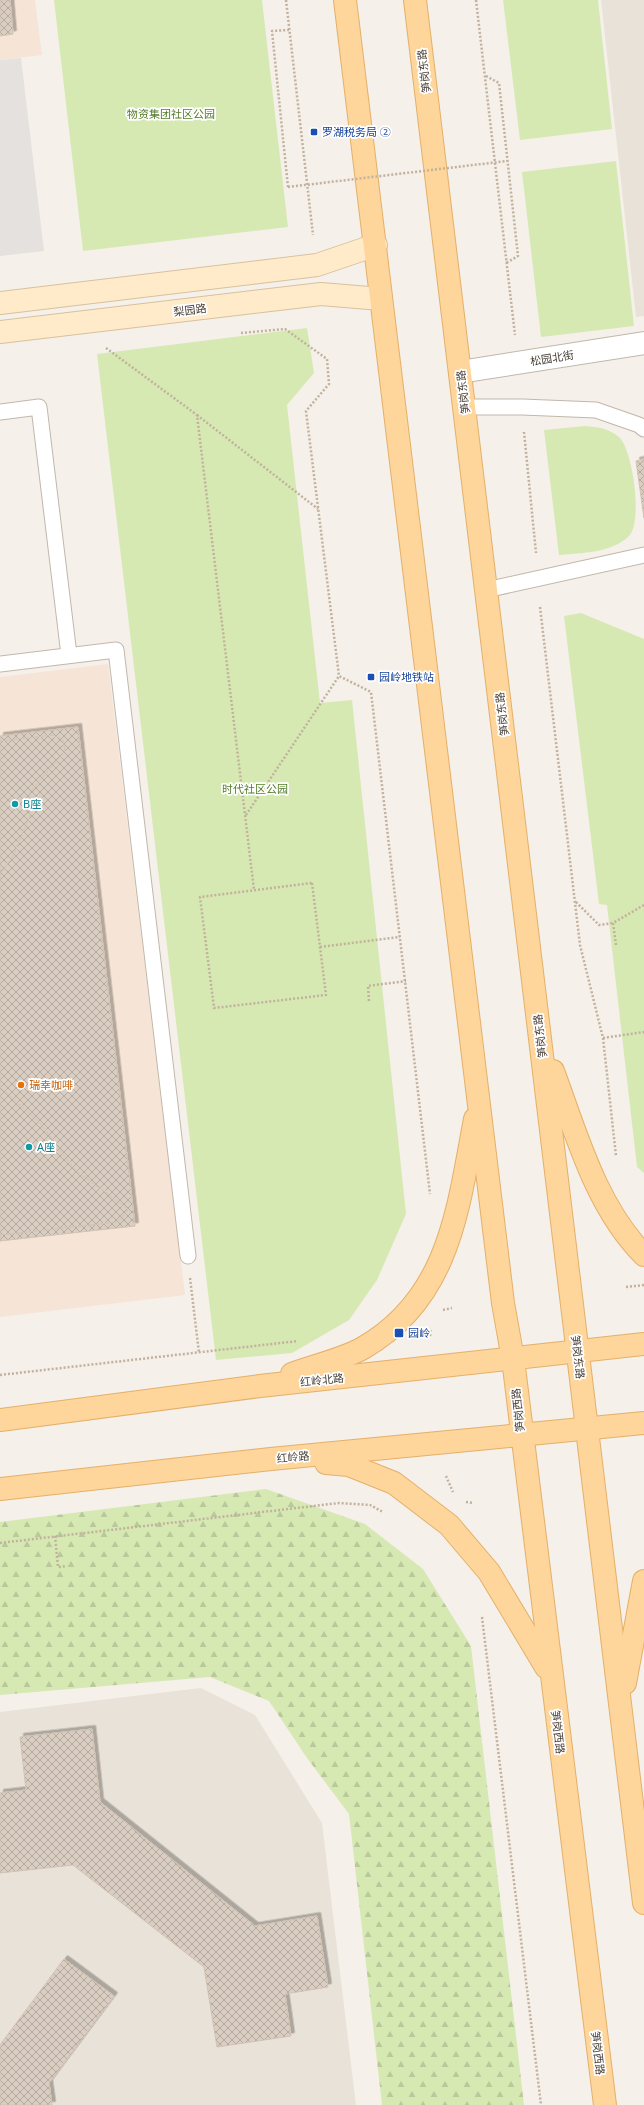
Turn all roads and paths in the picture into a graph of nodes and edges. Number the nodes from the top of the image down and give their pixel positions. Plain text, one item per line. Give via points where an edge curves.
1 (286, 0) edge
2 (345, 0) edge
3 (415, 0) edge
4 (476, 0) edge
5 (289, 30) junction
6 (486, 76) junction
7 (507, 161) junction
8 (313, 235) dead end
9 (376, 245) junction
10 (506, 263) junction
11 (381, 299) junction
12 (0, 303) edge
13 (0, 332) edge
14 (238, 334) dead end
15 (516, 340) dead end
16 (644, 343) edge
17 (111, 346) dead end
18 (460, 372) junction
19 (465, 407) junction
20 (0, 412) edge
21 (197, 415) junction
22 (524, 429) dead end
23 (644, 429) edge
24 (319, 510) junction
25 (536, 553) dead end
26 (644, 555) edge
27 (486, 590) junction
28 (540, 607) dead end
29 (69, 655) junction
30 (0, 664) edge
31 (339, 676) junction
32 (245, 816) junction
33 (254, 890) junction
34 (575, 902) junction
35 (644, 905) edge
36 (613, 923) junction
37 (400, 937) junction
38 (616, 945) dead end
39 (320, 947) junction
40 (406, 981) junction
41 (369, 1001) dead end
42 (644, 1032) edge
43 (541, 1036) junction
44 (603, 1038) junction
45 (479, 1098) junction
46 (616, 1161) dead end
47 (431, 1196) dead end
48 (644, 1255) edge
49 (188, 1256) joint
50 (644, 1285) edge
51 (626, 1287) dead end
52 (302, 1341) dead end
53 (644, 1344) edge
54 (577, 1352) junction
55 (199, 1353) junction
56 (513, 1359) junction
57 (0, 1375) edge
58 (260, 1386) junction
59 (0, 1420) edge
60 (644, 1423) edge
61 (587, 1428) junction
62 (521, 1435) junction
63 (271, 1459) junction
64 (446, 1476) dead end
65 (0, 1490) edge
66 (454, 1494) dead end
67 (387, 1514) dead end
68 (55, 1536) junction
69 (0, 1542) edge
70 (66, 1566) dead end
71 (644, 1581) edge
72 (482, 1614) dead end
73 (551, 1675) junction
74 (621, 1704) junction
75 (644, 1904) edge
76 (540, 2105) edge
77 (604, 2105) edge

1 - 5 path
2 - 9 main road
3 - 18 main road, 笋岗东路
4 - 6 path
5 - 7 path, bridge via 272,31 288,187
5 - 8 path
6 - 7 path via 499,83
6 - 10 path
7 - 10 path via 518,256
9 - 11 main road
9 - 12 street via 317,265
10 - 15 path
11 - 13 street, 梨园路 via 321,294
11 - 45 main road
14 - 24 path via 285,329 327,359 329,384 306,411
16 - 18 street, 松园北街
17 - 21 path via 103,346
18 - 19 main road, 笋岗东路
19 - 23 lane via 596,410
19 - 27 main road, 笋岗东路
20 - 29 lane via 39,408
21 - 24 path
21 - 32 path
22 - 25 path
24 - 31 path
26 - 27 lane
27 - 43 main road, 笋岗东路
28 - 34 path
29 - 30 lane
29 - 49 lane via 116,650
31 - 32 path
31 - 37 path via 371,692
32 - 33 path
33 - 39 path via 312,883
33 - 39 path via 200,897 214,1008 326,995
34 - 36 path via 598,925
34 - 44 path via 580,945
35 - 36 path
36 - 38 path
37 - 39 path
37 - 40 path
40 - 41 path via 368,986
40 - 47 path
42 - 44 path
43 - 48 main road via 577,1137 607,1207 628,1238
43 - 54 main road, 笋岗东路
44 - 46 path
45 - 56 main road via 503,1303
45 - 58 main road via 455,1219 430,1284 411,1310 389,1331 362,1348
49 - 55 path
50 - 51 path
52 - 55 path
53 - 54 main road, 红岭北路
54 - 56 main road, 红岭北路
54 - 61 main road, 笋岗东路
55 - 57 path
56 - 58 main road, 红岭北路
56 - 62 main road, 笋岗西路
58 - 59 main road, 红岭北路
60 - 61 main road, 红岭路
61 - 62 main road, 红岭路
61 - 74 main road
62 - 63 main road, 红岭路
62 - 73 main road, 笋岗西路
63 - 65 main road, 红岭路
63 - 73 main road via 349,1465 394,1483 445,1521 490,1572
64 - 66 path
67 - 68 path via 370,1505 339,1503
68 - 69 path
68 - 70 path via 58,1567
71 - 74 main road
72 - 76 path
73 - 77 main road, 笋岗西路
74 - 75 main road

